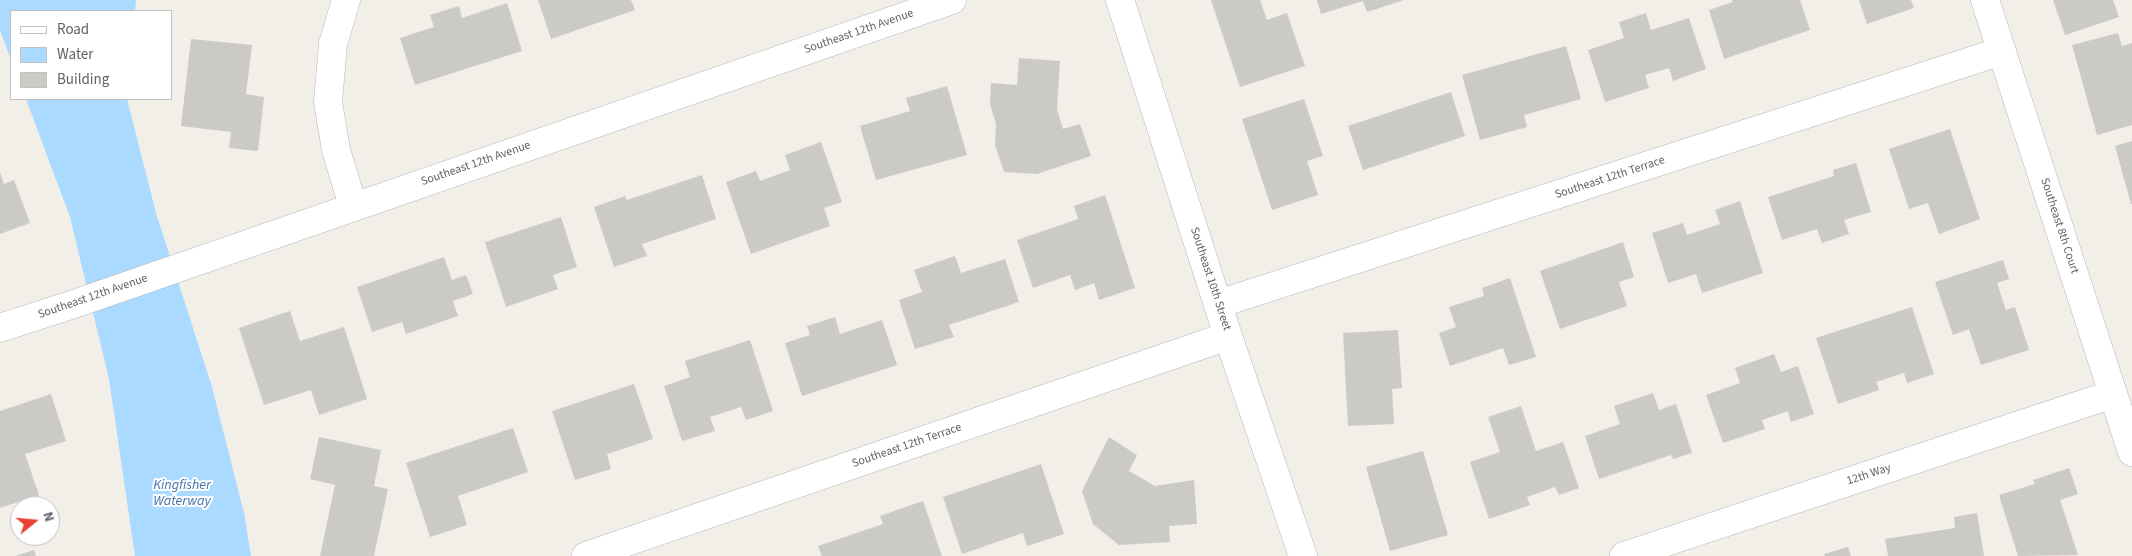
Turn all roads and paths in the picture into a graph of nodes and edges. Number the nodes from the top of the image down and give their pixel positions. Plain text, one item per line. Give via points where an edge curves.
1 (346, 0) edge
2 (952, 0) edge
3 (1120, 0) edge
4 (1985, 0) edge
5 (2002, 51) junction
6 (353, 206) junction
7 (1218, 304) junction
8 (0, 328) edge
9 (1228, 336) junction
10 (2113, 394) junction
11 (2132, 452) edge
12 (586, 556) edge
13 (1302, 556) edge
14 (1624, 556) edge

1 - 6 street via 333,44 328,102 336,150
2 - 6 street, Southeast 12th Avenue
3 - 7 street, Southeast 10th Street
4 - 5 street, Southeast 8th Court
5 - 7 street, Southeast 12th Terrace
5 - 10 street, Southeast 8th Court
6 - 8 street, Southeast 12th Avenue
7 - 9 street, Southeast 10th Street
9 - 12 street, Southeast 12th Terrace
9 - 13 street, Southeast 10th Street
10 - 11 street, Southeast 8th Court
10 - 14 street, 12th Way

